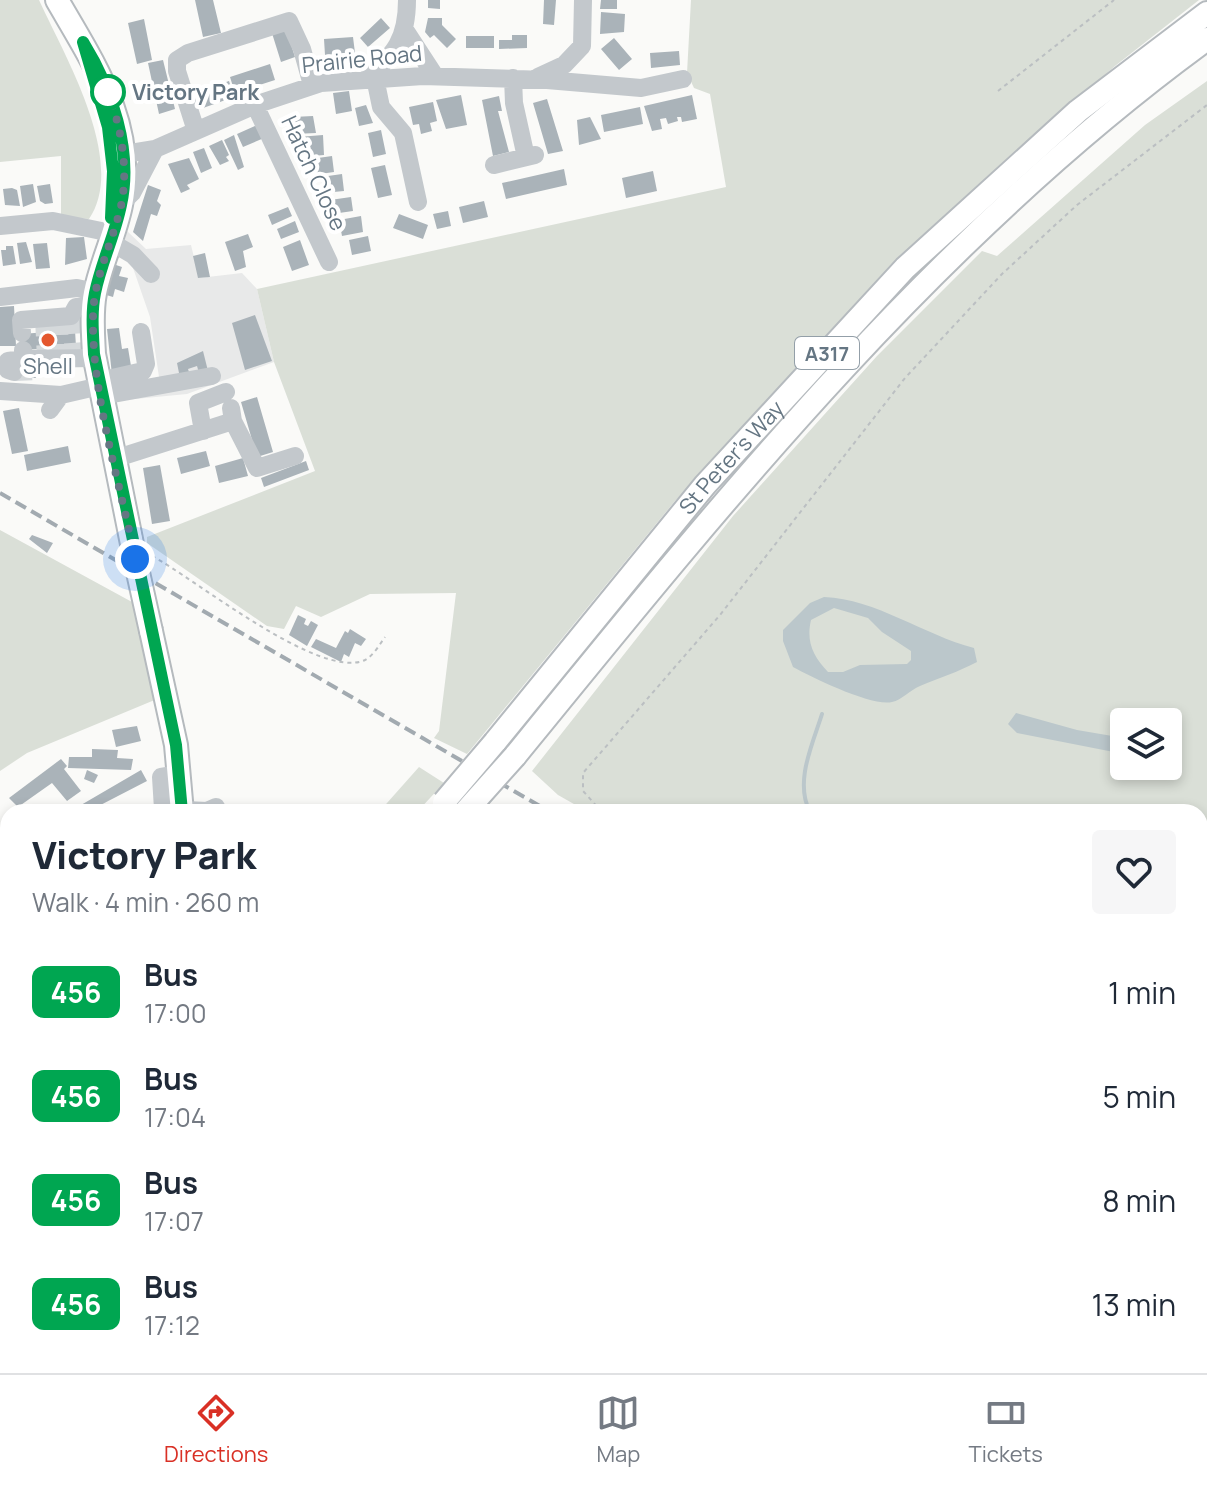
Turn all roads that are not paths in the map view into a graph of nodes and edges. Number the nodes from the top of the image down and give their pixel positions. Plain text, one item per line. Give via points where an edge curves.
1 (57, 0) edge
2 (407, 0) edge
3 (583, 0) edge
4 (1207, 13) edge
5 (405, 30) junction
6 (1207, 39) edge
7 (576, 55) junction
8 (435, 76) junction
9 (370, 78) junction
10 (513, 78) junction
11 (534, 79) junction
12 (683, 79) dead end
13 (312, 85) junction
14 (586, 85) junction
15 (255, 105) junction
16 (196, 131) junction
17 (155, 149) junction
18 (118, 155) junction
19 (494, 165) dead end
20 (412, 196) dead end
21 (121, 204) junction
22 (0, 226) edge
23 (110, 237) junction
24 (329, 262) dead end
25 (151, 274) dead end
26 (0, 297) edge
27 (94, 298) junction
28 (141, 332) dead end
29 (95, 358) junction
30 (212, 376) dead end
31 (101, 388) junction
32 (0, 391) edge
33 (230, 407) junction
34 (203, 431) junction
35 (295, 456) dead end
36 (114, 459) junction
37 (170, 804) edge
38 (442, 804) edge
39 (472, 804) edge

1 - 18 main road via 83,42
2 - 5 street
3 - 7 street via 582,46
4 - 38 main road, St Peter's Way / A317, bridge via 1078,111 905,268 705,485
5 - 8 street
5 - 9 street
6 - 39 main road, St Peter's Way / A317, bridge via 1122,101 924,281 725,499
7 - 11 street
7 - 14 street
8 - 9 street, Prairie Road
8 - 10 street, Prairie Road
9 - 13 street, Prairie Road
9 - 20 street via 381,107 403,133
10 - 11 street, Prairie Road
10 - 19 street via 514,103 532,155
11 - 14 street, Prairie Road
12 - 14 street, Prairie Road via 641,88
13 - 15 street, Prairie Road
13 - 16 street via 289,21 188,53 177,60 177,71
15 - 16 street, Prairie Road
15 - 24 street, Hatch Close
16 - 17 street, Prairie Road
17 - 18 street, Prairie Road
17 - 21 street
18 - 21 main road
18 - 23 main road
21 - 23 main road
22 - 23 street via 53,221
23 - 25 street
23 - 27 main road
26 - 27 street via 77,288
27 - 29 main road
27 - 29 street via 76,307 71,316 21,320 27,357
28 - 31 street via 143,371
29 - 31 main road
30 - 31 street
31 - 32 street via 56,403
31 - 36 main road
33 - 34 street
33 - 34 street via 198,403
33 - 35 street via 257,468
34 - 36 street
36 - 37 main road, bridge via 137,550 179,774

